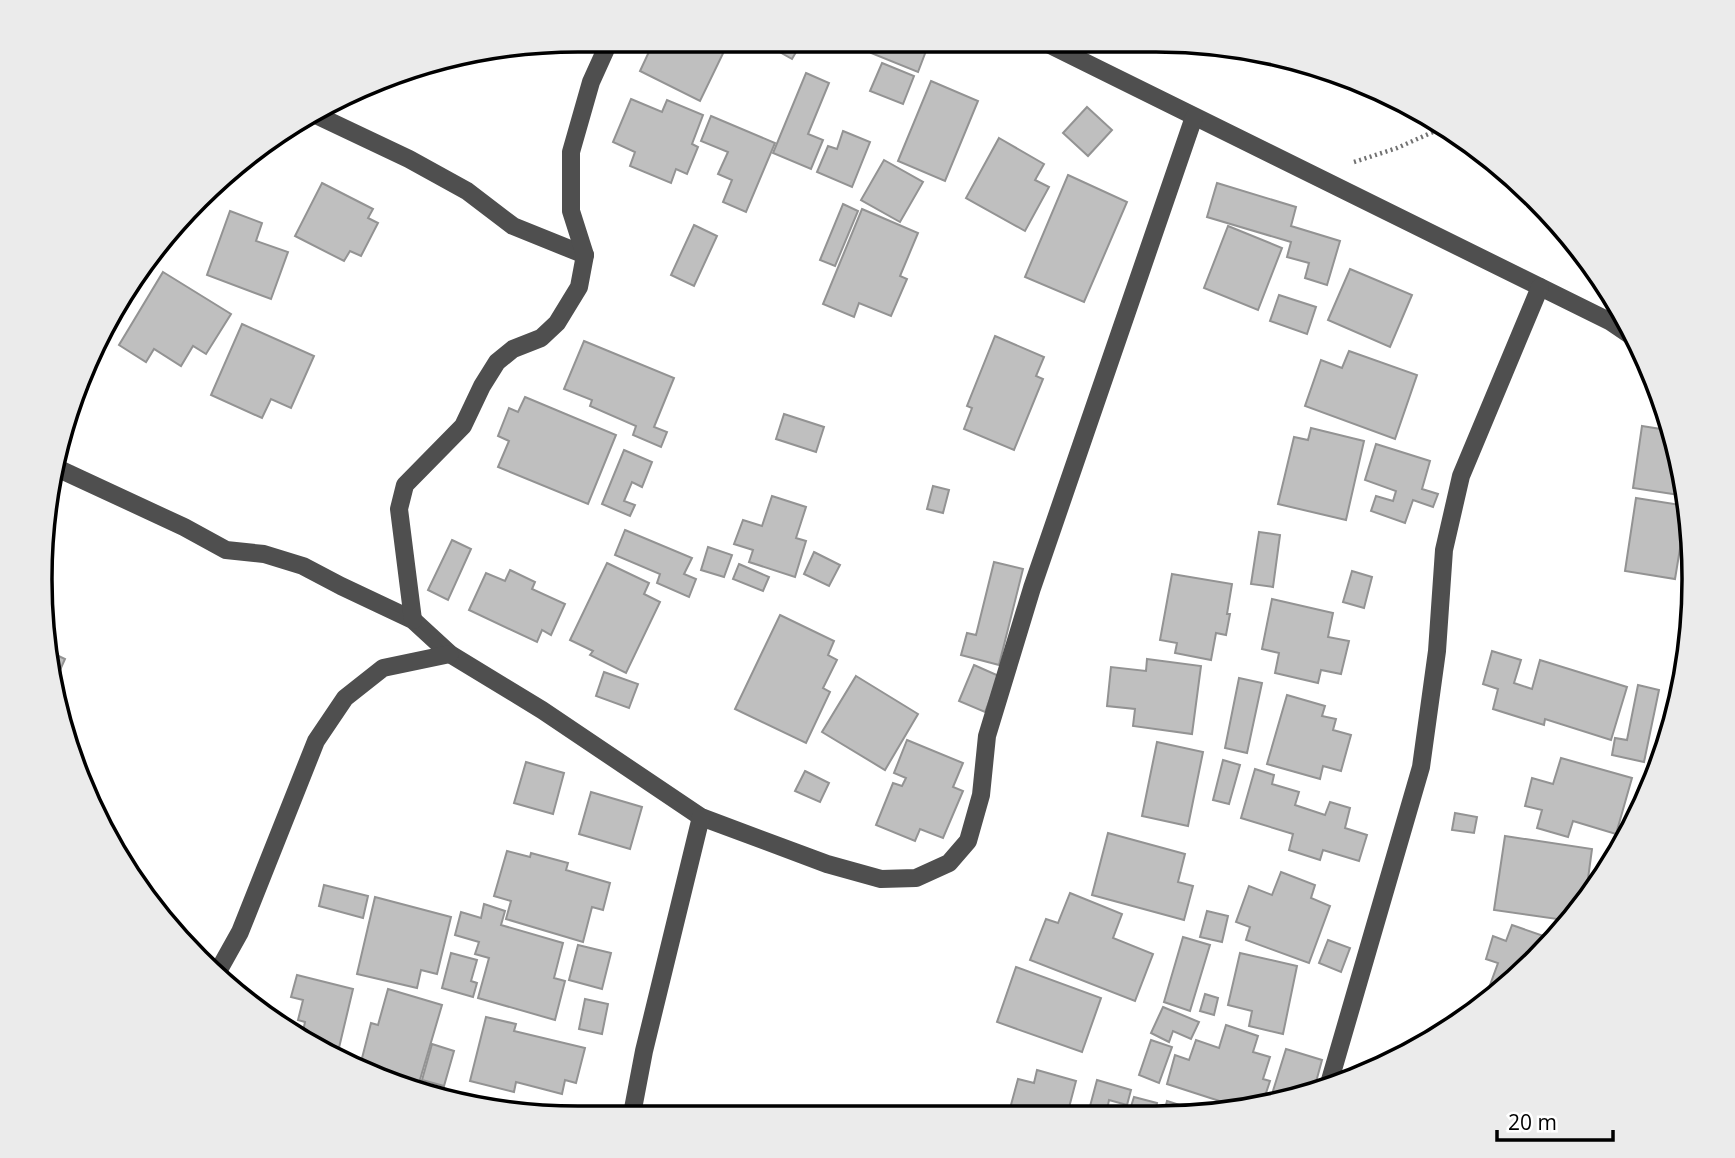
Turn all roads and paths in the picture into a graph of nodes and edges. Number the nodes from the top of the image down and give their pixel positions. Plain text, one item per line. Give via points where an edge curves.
1 (605, 52) edge
2 (1064, 52) edge
3 (328, 116) edge
4 (1194, 117) junction
5 (1433, 132) edge
6 (1313, 175) junction
7 (585, 256) junction
8 (1540, 287) junction
9 (1618, 326) edge
10 (64, 471) edge
11 (412, 620) junction
12 (450, 654) junction
13 (701, 817) junction
14 (222, 965) edge
15 (1331, 1075) edge
16 (634, 1106) edge

1 - 7 street via 571,152 570,211
2 - 4 street
3 - 7 street via 467,191 513,226
4 - 6 street
4 - 13 street via 1032,588 987,736 981,795 968,841 949,863 916,878 881,879
5 - 6 path
6 - 8 street
7 - 11 street via 579,288 557,323 541,338 513,349 497,362 463,426 405,485 399,509
8 - 9 street
8 - 15 street via 1461,477 1444,550 1437,651 1421,767
10 - 11 street via 226,550 264,554 303,566
11 - 12 street
12 - 13 street
12 - 14 street via 383,668 345,698 316,741 240,932
13 - 16 street

